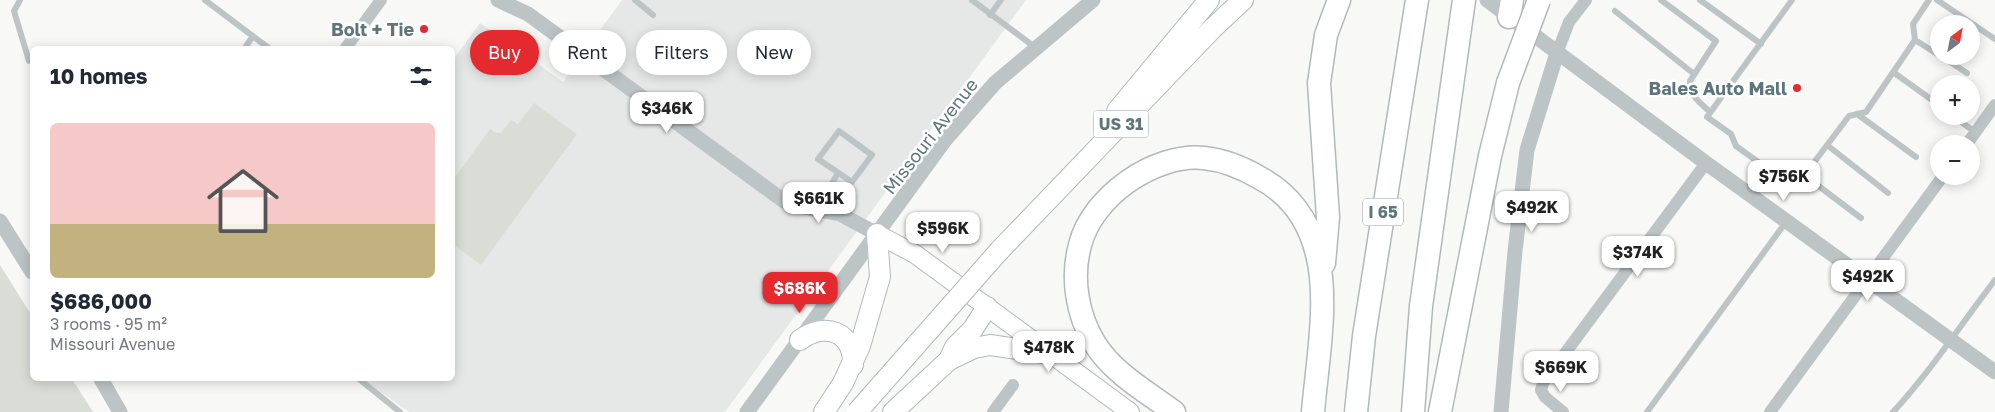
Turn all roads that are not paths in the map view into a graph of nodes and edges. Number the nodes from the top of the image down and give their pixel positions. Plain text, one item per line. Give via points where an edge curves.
1 (20, 0) edge
2 (204, 0) edge
3 (381, 0) edge
4 (498, 0) edge
5 (635, 0) edge
6 (972, 0) edge
7 (1001, 0) edge
8 (1093, 0) edge
9 (1210, 0) edge
10 (1243, 0) edge
11 (1339, 0) edge
12 (1464, 0) edge
13 (1487, 0) edge
14 (1539, 0) edge
15 (1586, 0) edge
16 (1661, 0) edge
17 (1700, 0) edge
18 (1792, 0) edge
19 (1930, 0) edge
20 (1936, 0) edge
21 (1415, 4) edge
22 (1511, 8) edge
23 (1615, 11) dead end
24 (990, 14) junction
25 (653, 15) dead end
26 (253, 36) junction
27 (1995, 39) edge
28 (1915, 40) junction
29 (1761, 44) junction
30 (246, 46) edge
31 (266, 46) edge
32 (347, 46) edge
33 (1036, 48) junction
34 (1930, 50) edge
35 (1557, 53) junction
36 (29, 61) dead end
37 (1954, 65) edge
38 (1893, 72) junction
39 (1967, 73) dead end
40 (1694, 74) junction
41 (1930, 99) edge
42 (1995, 105) edge
43 (1710, 112) junction
44 (1857, 114) junction
45 (1966, 125) edge
46 (1975, 132) junction
47 (1973, 135) edge
48 (1827, 145) junction
49 (1916, 157) dead end
50 (1706, 163) junction
51 (838, 173) junction
52 (1804, 176) junction
53 (1936, 185) edge
54 (1888, 193) dead end
55 (823, 210) junction
56 (1861, 218) dead end
57 (0, 221) edge
58 (1786, 222) junction
59 (877, 234) junction
60 (1000, 250) junction
61 (30, 269) edge
62 (1867, 280) junction
63 (1995, 280) edge
64 (988, 307) junction
65 (1320, 329) junction
66 (800, 340) junction
67 (1950, 340) junction
68 (1052, 354) junction
69 (949, 360) junction
70 (853, 365) junction
71 (1995, 372) edge
72 (103, 381) edge
73 (361, 381) edge
74 (1013, 385) dead end
75 (120, 412) edge
76 (400, 412) edge
77 (747, 412) edge
78 (824, 412) edge
79 (857, 412) edge
80 (893, 412) edge
81 (993, 412) edge
82 (1130, 412) edge
83 (1174, 412) edge
84 (1313, 412) edge
85 (1356, 412) edge
86 (1413, 412) edge
87 (1440, 412) edge
88 (1501, 412) edge
89 (1563, 412) edge
90 (1647, 412) edge
91 (1770, 412) edge
92 (1894, 412) edge

1 - 36 lane via 14,10
2 - 26 lane
3 - 32 street
4 - 55 street via 528,14 784,201
5 - 25 lane
6 - 24 lane
7 - 24 lane
8 - 33 street, Missouri Avenue
9 - 60 main road, US 31
10 - 60 main road, US 31
11 - 65 highway via 1326,35 1319,83 1328,217
12 - 86 highway via 1421,306
13 - 22 street
14 - 87 highway, bridge via 1508,83 1490,156
15 - 35 street via 1568,22
16 - 40 lane via 1716,41
17 - 29 lane
18 - 29 lane
19 - 28 lane via 1913,24
20 - 27 lane
21 - 85 highway, I 65 via 1364,336
22 - 35 street
23 - 40 lane
24 - 33 lane
26 - 30 lane
26 - 31 lane
28 - 34 lane
28 - 38 lane
29 - 43 lane
33 - 59 street, Missouri Avenue via 995,84 946,140
35 - 50 street
35 - 88 street via 1527,150
37 - 39 lane
38 - 41 lane
38 - 44 lane via 1866,112
40 - 43 lane via 1689,89
42 - 46 street
43 - 52 lane via 1707,118 1731,134 1736,146 1790,185
44 - 48 lane via 1849,116
44 - 49 lane
45 - 46 lane
46 - 47 street
48 - 52 lane
48 - 54 lane
50 - 58 street
50 - 89 street via 1547,376 1541,390
51 - 51 lane via 818,159 839,131 872,154 852,182
51 - 55 lane via 827,192
52 - 56 lane
53 - 62 street
55 - 59 street via 840,214
57 - 61 street
58 - 62 street
58 - 90 lane
59 - 64 main road via 915,254
59 - 66 street, Missouri Avenue
59 - 70 main road via 880,277
60 - 79 main road, US 31, bridge
62 - 67 street
62 - 91 street
63 - 67 lane
64 - 68 main road
64 - 69 main road via 955,347
65 - 83 highway via 1322,286 1317,254 1308,228 1291,201 1272,184 1224,162 1202,158 1175,160 1150,168 1106,200 1091,221 1080,244 1076,288 1082,318 1101,352 1130,380
65 - 84 highway
66 - 70 main road via 818,330 838,334 852,350
66 - 77 street, Missouri Avenue
67 - 71 street
67 - 92 lane via 1921,382
68 - 69 main road via 990,345 974,348
68 - 82 main road
69 - 80 main road
70 - 78 main road
72 - 75 street
73 - 76 lane
74 - 81 street

